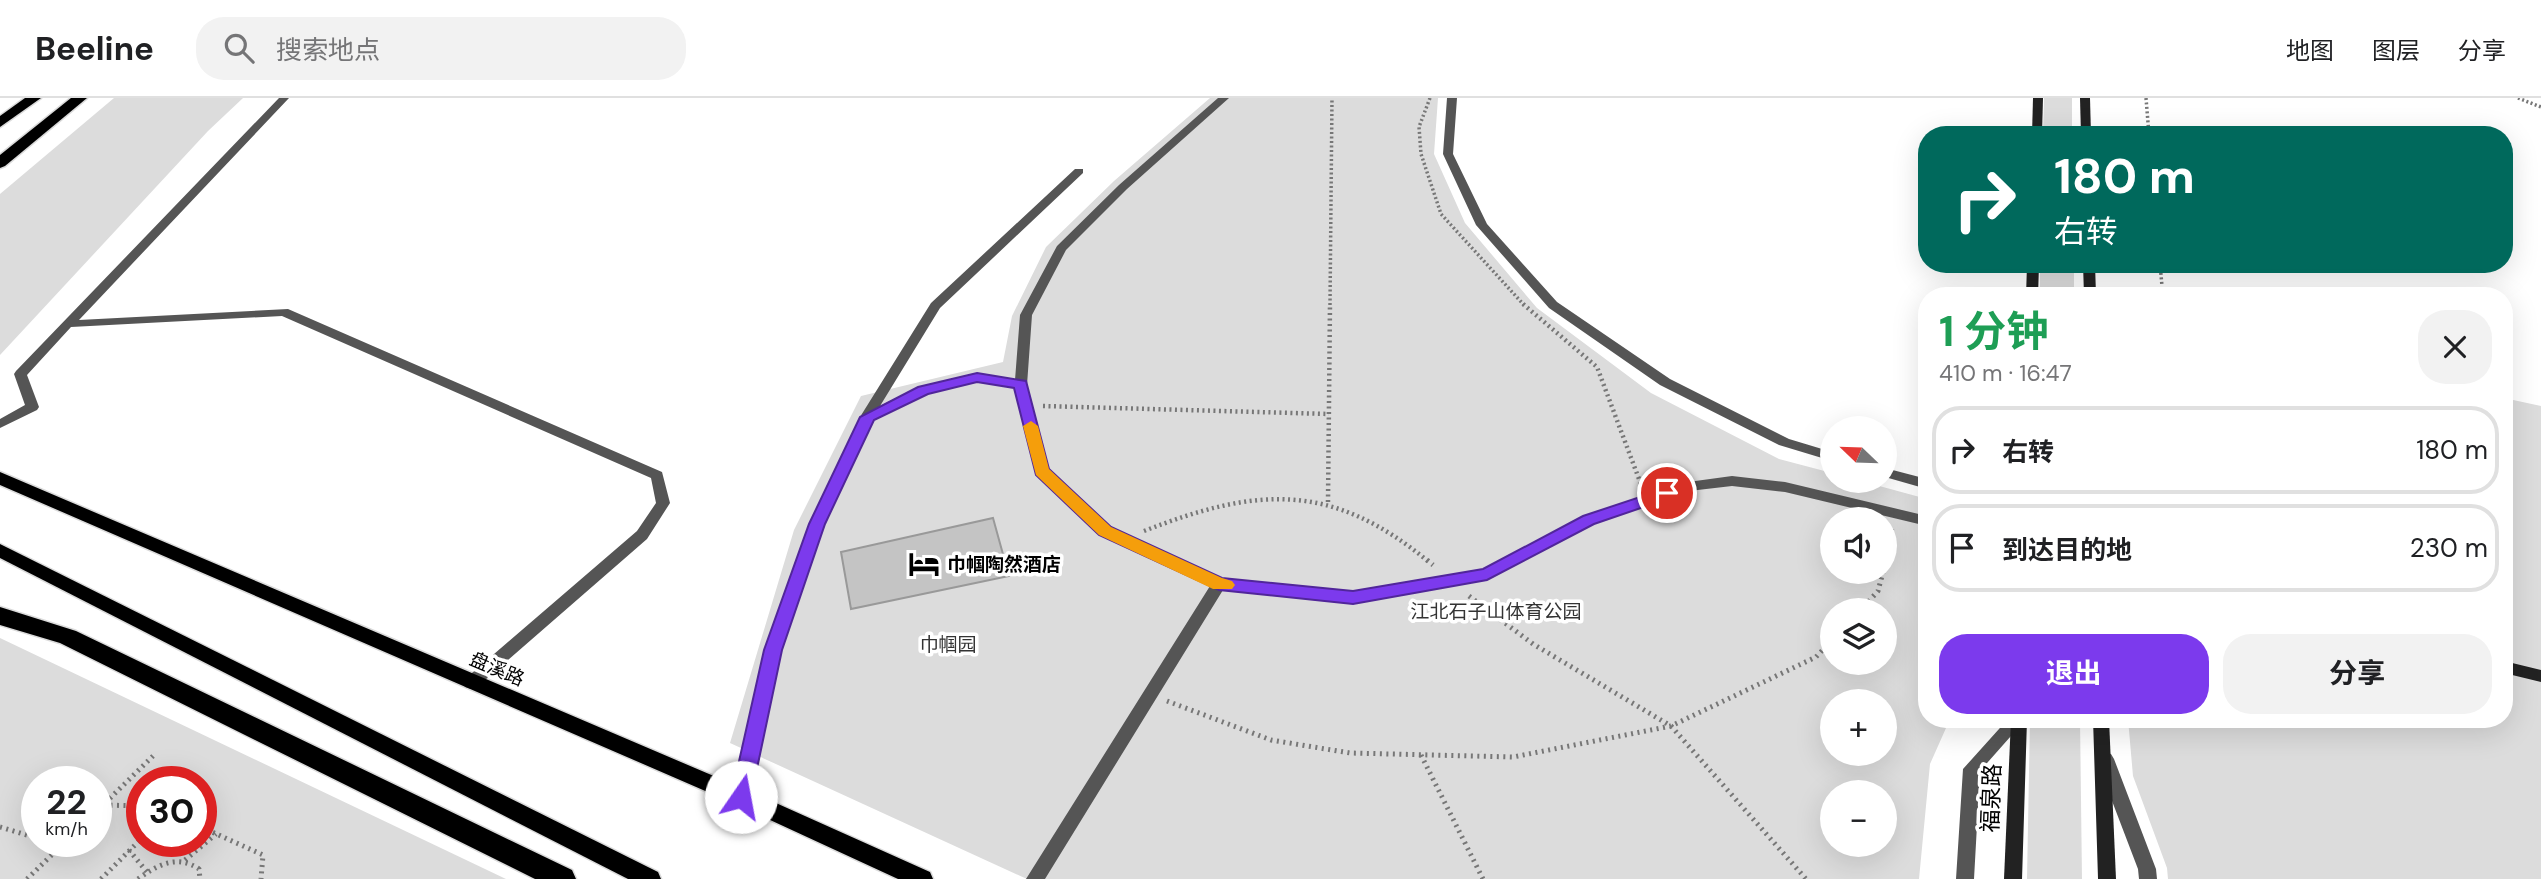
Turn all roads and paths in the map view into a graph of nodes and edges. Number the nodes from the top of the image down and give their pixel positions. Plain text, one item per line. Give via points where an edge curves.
1 (34, 98) edge
2 (80, 98) edge
3 (284, 98) edge
4 (1224, 98) edge
5 (1332, 98) edge
6 (1452, 98) edge
7 (2038, 98) edge
8 (2085, 98) edge
9 (2146, 98) edge
10 (2518, 98) edge
11 (2541, 107) edge
12 (0, 123) edge
13 (2037, 126) edge
14 (2086, 126) edge
15 (2148, 126) edge
16 (0, 163) edge
17 (1079, 171) dead end
18 (2161, 273) edge
19 (2162, 286) dead end
20 (68, 324) junction
21 (1021, 384) junction
22 (1026, 406) junction
23 (1329, 414) junction
24 (867, 417) junction
25 (0, 424) edge
26 (1820, 453) edge
27 (1897, 475) edge
28 (0, 478) edge
29 (1918, 481) edge
30 (1328, 502) junction
31 (1872, 507) edge
32 (1897, 513) edge
33 (1918, 519) edge
34 (1124, 540) junction
35 (0, 550) edge
36 (1449, 581) junction
37 (1219, 584) junction
38 (0, 616) edge
39 (1820, 653) edge
40 (2513, 669) edge
41 (2541, 676) edge
42 (471, 683) junction
43 (1150, 695) junction
44 (1671, 726) junction
45 (2011, 728) edge
46 (2019, 728) edge
47 (2101, 728) edge
48 (2102, 753) junction
49 (155, 755) dead end
50 (1420, 755) junction
51 (112, 796) edge
52 (741, 797) junction
53 (0, 827) edge
54 (21, 833) edge
55 (217, 834) edge
56 (126, 853) edge
57 (50, 857) edge
58 (135, 857) edge
59 (189, 857) edge
60 (184, 861) junction
61 (147, 872) junction
62 (27, 879) edge
63 (101, 879) edge
64 (138, 879) edge
65 (200, 879) edge
66 (261, 879) edge
67 (562, 879) edge
68 (650, 879) edge
69 (922, 879) edge
70 (1035, 879) edge
71 (1483, 879) edge
72 (1806, 879) edge
73 (1965, 879) edge
74 (2012, 879) edge
75 (2107, 879) edge
76 (2148, 879) edge

1 - 12 highway
2 - 16 highway
3 - 20 street
4 - 21 street via 1061,247 1026,315
5 - 23 path
6 - 26 street via 1448,154 1482,225 1553,304 1665,382 1784,442
7 - 13 main road
8 - 14 main road
9 - 15 path
10 - 11 path
17 - 24 street via 935,306
18 - 19 path
20 - 25 street via 20,374 32,407
20 - 42 street via 284,312 657,475 663,503 642,535
21 - 22 street
21 - 24 street via 977,377 923,390
22 - 23 path
22 - 34 street via 1042,471 1105,531
23 - 30 path
24 - 52 street via 817,524 773,650
27 - 29 street
28 - 42 main road, 盘溪路
30 - 34 path via 1285,496 1232,501 1180,516
30 - 36 path via 1378,524
31 - 36 street via 1786,486 1732,481 1688,486 1588,520 1487,574
32 - 33 street
34 - 37 street
35 - 68 main road
36 - 37 street via 1353,598
36 - 44 path via 1533,644
37 - 43 street
38 - 67 highway via 68,637
39 - 44 path
40 - 41 main road
42 - 52 main road, 盘溪路
43 - 50 path via 1271,740 1350,752
43 - 70 street
44 - 50 path via 1513,757
44 - 72 path
45 - 73 street via 1972,769
46 - 74 main road, 福泉路
47 - 48 main road
48 - 75 main road
48 - 76 street
49 - 51 path
50 - 71 path
52 - 69 main road, 盘溪路
53 - 54 path
55 - 66 path via 263,855
56 - 63 path
57 - 62 path
58 - 61 path
59 - 60 path
60 - 61 path
60 - 65 path via 199,869
61 - 64 path

